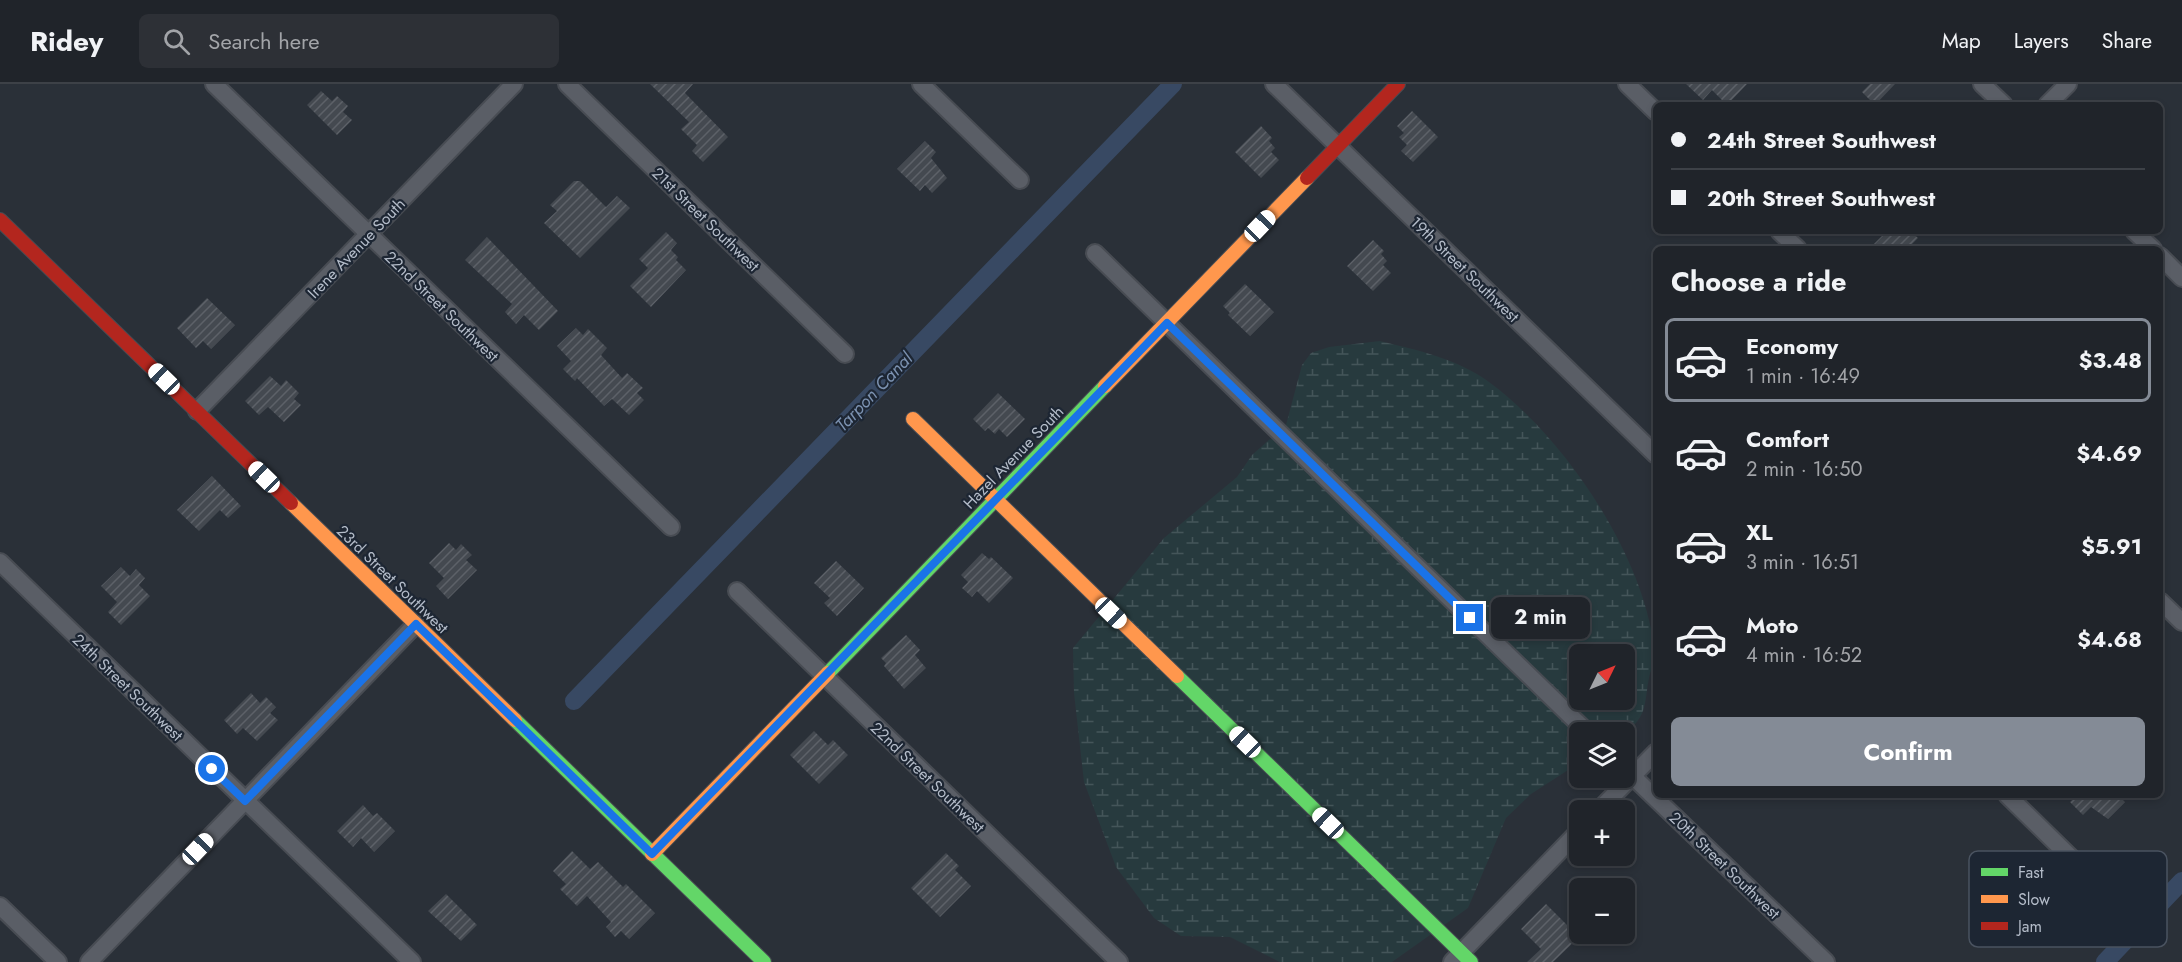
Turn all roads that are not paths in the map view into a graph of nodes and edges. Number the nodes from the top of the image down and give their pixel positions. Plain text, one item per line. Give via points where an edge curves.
1 (214, 84) edge
2 (514, 84) edge
3 (567, 84) edge
4 (921, 84) edge
5 (1275, 84) edge
6 (1398, 84) edge
7 (1628, 84) edge
8 (1982, 84) edge
9 (2068, 84) edge
10 (2001, 102) edge
11 (2050, 102) edge
12 (1653, 109) edge
13 (1338, 146) junction
14 (1020, 180) dead end
15 (0, 220) edge
16 (368, 234) junction
17 (1782, 234) edge
18 (2137, 234) edge
19 (1794, 246) edge
20 (2147, 246) edge
21 (1095, 253) dead end
22 (2163, 261) edge
23 (2182, 278) edge
24 (1167, 323) junction
25 (845, 354) dead end
26 (197, 411) junction
27 (914, 419) dead end
28 (1653, 452) edge
29 (995, 500) junction
30 (671, 527) dead end
31 (0, 562) edge
32 (737, 591) dead end
33 (2163, 604) edge
34 (2182, 622) edge
35 (416, 624) junction
36 (824, 676) junction
37 (1577, 722) edge
38 (1653, 754) edge
39 (1635, 767) edge
40 (1635, 779) edge
41 (1616, 788) edge
42 (1653, 796) edge
43 (1655, 798) edge
44 (2010, 798) edge
45 (1607, 800) edge
46 (245, 801) junction
47 (1569, 842) edge
48 (2064, 851) edge
49 (652, 854) junction
50 (0, 906) edge
51 (1461, 959) edge
52 (58, 962) edge
53 (89, 962) edge
54 (412, 962) edge
55 (764, 962) edge
56 (1119, 962) edge
57 (1826, 962) edge

1 - 16 street, 22nd Street Southwest
2 - 16 street, Irene Avenue South
3 - 25 street, 21st Street Southwest
4 - 14 street
5 - 13 street, 19th Street Southwest
6 - 13 street, Hazel Avenue South
7 - 12 street
8 - 10 street
9 - 11 street
13 - 24 street, Hazel Avenue South
13 - 28 street, 19th Street Southwest
15 - 26 street, 23rd Street Southwest
16 - 26 street, Irene Avenue South
16 - 30 street, 22nd Street Southwest
17 - 19 street
18 - 20 street
21 - 24 street
22 - 23 street
24 - 29 street, Hazel Avenue South
24 - 37 street
26 - 35 street, 23rd Street Southwest
27 - 29 street
29 - 36 street, Hazel Avenue South
29 - 51 street
31 - 46 street, 24th Street Southwest
32 - 36 street, 22nd Street Southwest
33 - 34 street
35 - 46 street
35 - 49 street, 23rd Street Southwest
36 - 49 street, Hazel Avenue South
36 - 56 street, 22nd Street Southwest
38 - 39 street
40 - 42 street, 20th Street Southwest
41 - 45 street
43 - 57 street, 20th Street Southwest
44 - 48 street
46 - 53 street
46 - 54 street, 24th Street Southwest
47 - 51 street
49 - 55 street, 23rd Street Southwest
50 - 52 street

